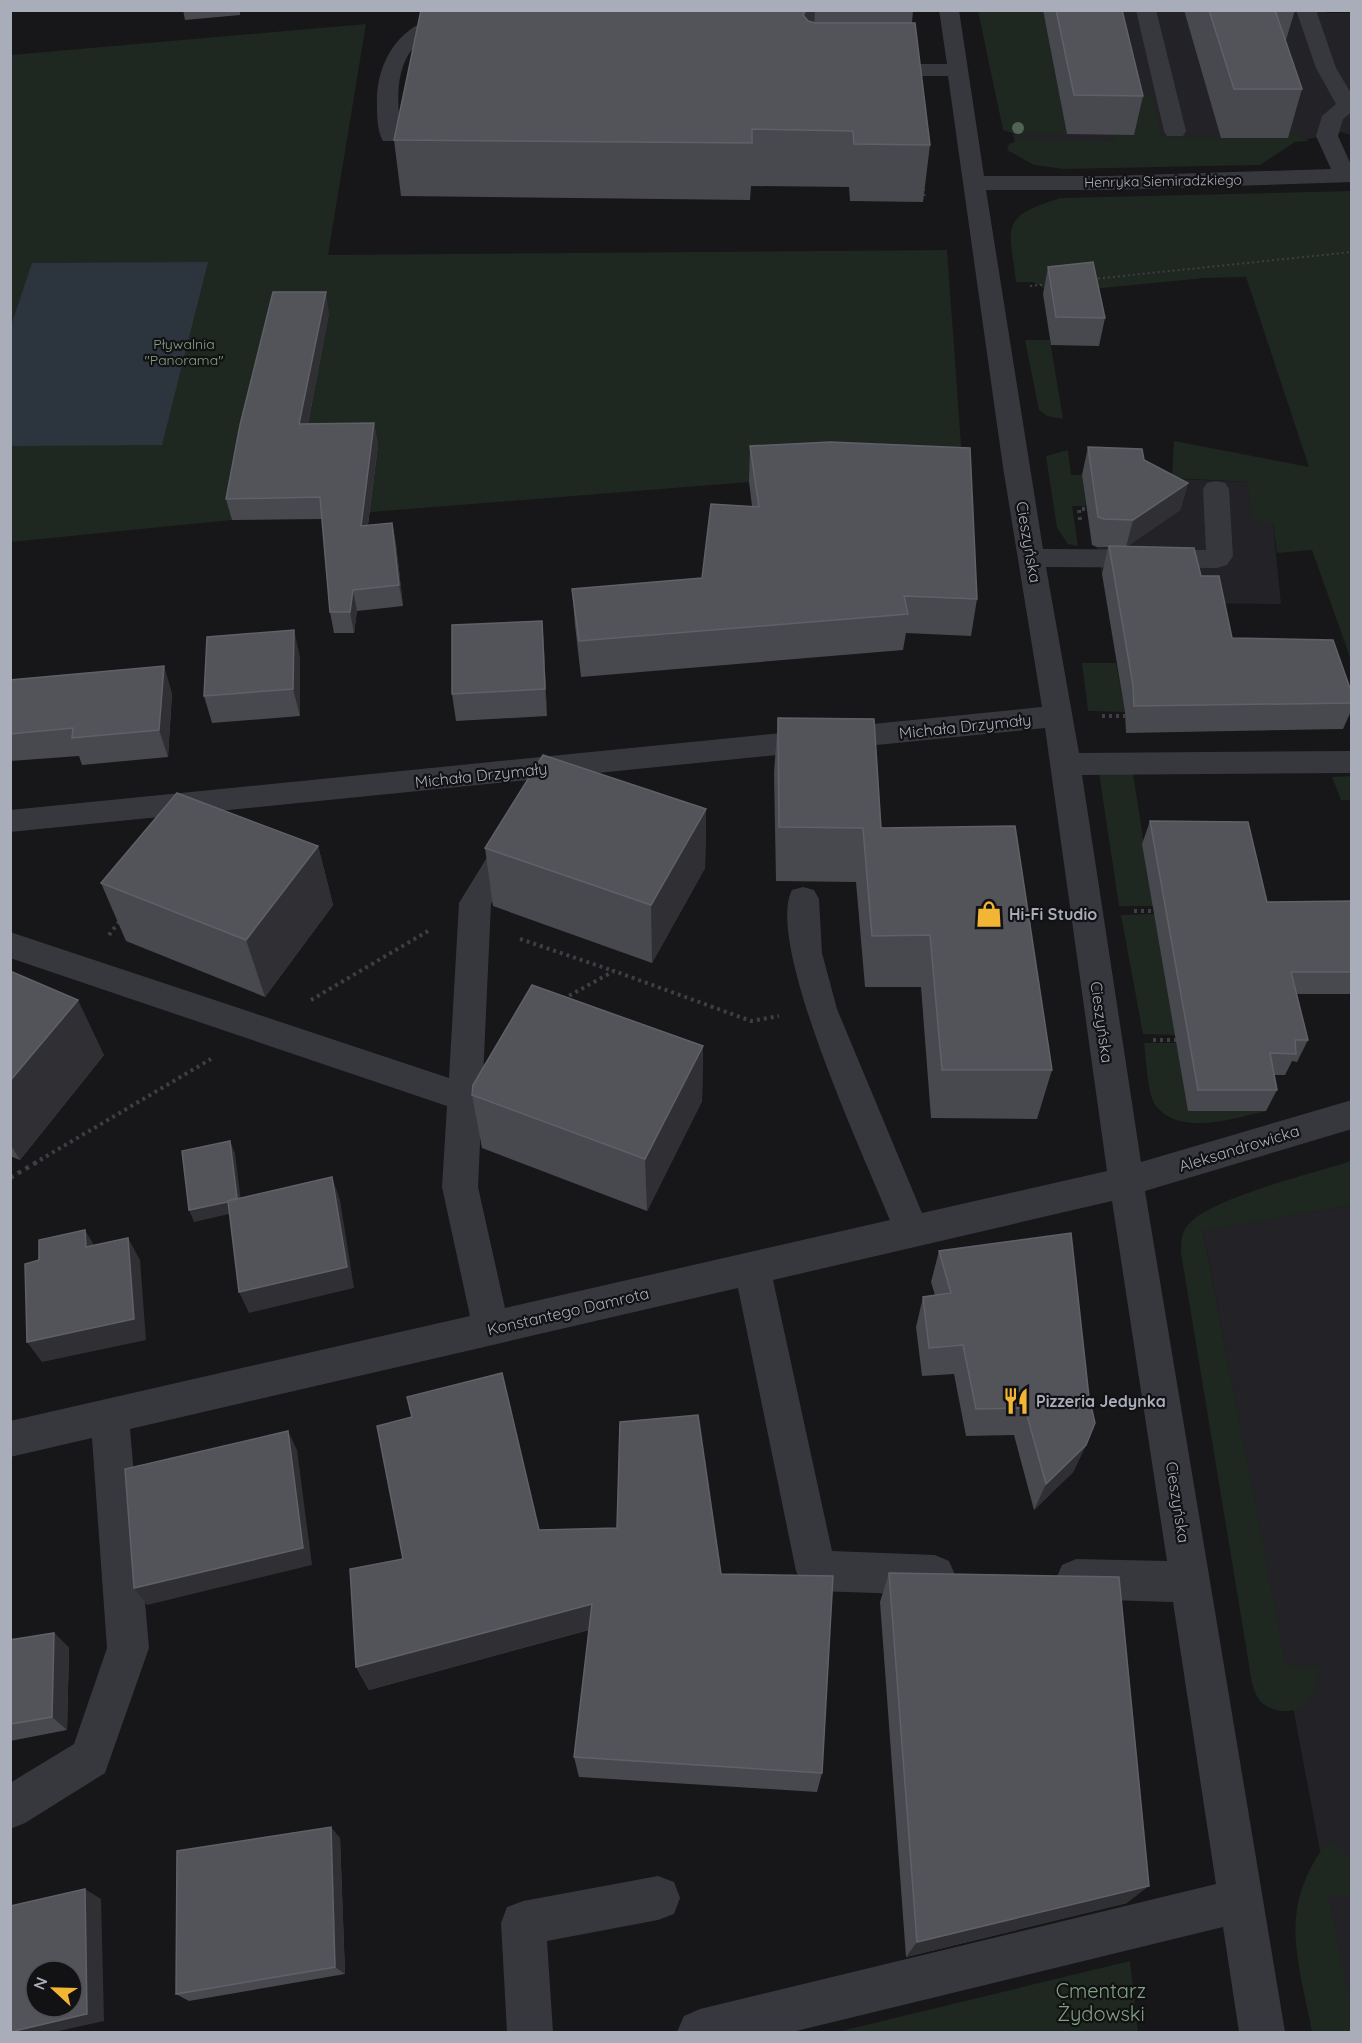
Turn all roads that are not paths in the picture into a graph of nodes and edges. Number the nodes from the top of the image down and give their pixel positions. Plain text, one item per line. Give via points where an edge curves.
1 (454, 10) edge
2 (949, 10) edge
3 (1146, 10) edge
4 (1306, 10) edge
5 (860, 66) edge
6 (958, 70) junction
7 (1349, 105) edge
8 (1175, 131) dead end
9 (391, 136) dead end
10 (1348, 175) edge
11 (974, 183) junction
12 (1216, 489) dead end
13 (1032, 558) junction
14 (1059, 716) junction
15 (1352, 762) edge
16 (1066, 764) junction
17 (558, 768) junction
18 (10, 820) edge
19 (803, 898) dead end
20 (10, 945) edge
21 (466, 1098) junction
22 (1352, 1114) edge
23 (1126, 1182) junction
24 (912, 1231) junction
25 (752, 1268) junction
26 (490, 1329) junction
27 (110, 1416) junction
28 (10, 1439) edge
29 (972, 1576) edge
30 (1044, 1578) edge
31 (1191, 1582) junction
32 (10, 1808) edge
33 (658, 1898) dead end
34 (1241, 1900) junction
35 (530, 2032) edge
36 (700, 2032) edge
37 (1262, 2032) edge

1 - 9 street via 448,18 419,32 395,55 386,109
2 - 6 street, Cieszyńska
3 - 8 street
4 - 7 street via 1326,68
5 - 6 street
6 - 11 street, Cieszyńska
7 - 10 street via 1333,116 1327,136
10 - 11 street, Henryka Siemiradzkiego
11 - 13 street, Cieszyńska
12 - 13 street via 1220,556 1217,559
13 - 14 street, Cieszyńska
14 - 16 street, Cieszyńska
14 - 17 street, Michała Drzymały
15 - 16 street
16 - 23 street, Cieszyńska
17 - 18 street, Michała Drzymały
17 - 21 street via 475,903
19 - 24 street via 806,953 821,1009
20 - 21 street
21 - 26 street via 460,1188
22 - 23 street, Aleksandrowicka
23 - 24 street, Konstantego Damrota
23 - 31 street, Cieszyńska
24 - 25 street, Konstantego Damrota
25 - 26 street, Konstantego Damrota
25 - 29 street via 816,1571
26 - 27 street, Konstantego Damrota
27 - 28 street, Konstantego Damrota
27 - 32 street via 128,1648 90,1758
30 - 31 street
31 - 34 street, Cieszyńska
33 - 35 street via 522,1923
34 - 36 street
34 - 37 street, Cieszyńska

